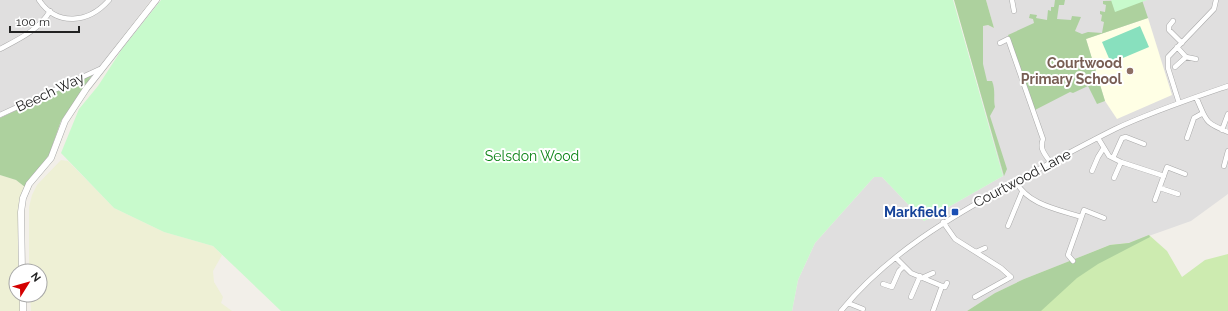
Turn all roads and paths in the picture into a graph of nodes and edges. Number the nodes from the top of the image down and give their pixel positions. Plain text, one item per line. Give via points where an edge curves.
1 (39, 0) edge
2 (109, 0) edge
3 (156, 0) edge
4 (1012, 0) edge
5 (1216, 0) edge
6 (50, 11) junction
7 (1014, 11) dead end
8 (1173, 20) dead end
9 (1000, 43) dead end
10 (1182, 43) junction
11 (1177, 48) junction
12 (0, 49) edge
13 (1186, 57) junction
14 (1196, 59) dead end
15 (1175, 67) dead end
16 (100, 68) junction
17 (1228, 86) edge
18 (1196, 97) junction
19 (1179, 103) junction
20 (1203, 113) junction
21 (1228, 114) edge
22 (0, 116) edge
23 (1222, 130) junction
24 (1228, 132) edge
25 (1098, 138) junction
26 (1188, 138) dead end
27 (1144, 144) dead end
28 (1103, 149) junction
29 (1228, 151) edge
30 (1113, 158) junction
31 (1050, 162) junction
32 (1121, 162) junction
33 (1224, 166) dead end
34 (1092, 171) dead end
35 (1186, 174) dead end
36 (1164, 176) junction
37 (1114, 178) dead end
38 (1016, 182) junction
39 (1160, 188) junction
40 (1022, 192) junction
41 (1178, 194) dead end
42 (1155, 200) dead end
43 (1082, 217) junction
44 (1104, 218) dead end
45 (943, 222) junction
46 (1008, 226) dead end
47 (985, 248) dead end
48 (976, 252) junction
49 (896, 258) junction
50 (1073, 261) dead end
51 (22, 263) edge
52 (903, 267) junction
53 (933, 273) dead end
54 (922, 277) junction
55 (947, 283) dead end
56 (883, 284) dead end
57 (942, 286) junction
58 (910, 296) dead end
59 (974, 297) dead end
60 (848, 303) junction
61 (863, 310) dead end
62 (841, 311) edge
63 (933, 311) edge

1 - 6 street via 44,8
2 - 6 street via 86,17 74,20
3 - 16 street
4 - 7 street
5 - 10 street via 1214,9
6 - 12 street via 38,26
8 - 10 street via 1169,30
9 - 31 street via 1008,39 1042,139 1042,151
10 - 11 street
11 - 13 street
11 - 19 street via 1168,57 1168,68
13 - 14 street
13 - 15 street
16 - 22 street, Beech Way
16 - 51 street via 70,113 51,158 29,184 23,198
17 - 18 street, Courtwood Lane
18 - 19 street, Courtwood Lane
18 - 20 street
19 - 25 street, Courtwood Lane
20 - 23 street via 1211,125
20 - 26 street via 1194,118
21 - 23 street
23 - 24 street
25 - 28 street
25 - 31 street, Courtwood Lane
27 - 30 street via 1122,138
28 - 30 street
28 - 34 street
29 - 33 street
30 - 32 street
31 - 38 street, Courtwood Lane
32 - 36 street
32 - 37 street
35 - 36 street via 1167,167
36 - 39 street
38 - 40 street
38 - 45 street, Courtwood Lane
39 - 41 street
39 - 42 street
40 - 43 street via 1040,204
40 - 46 street
43 - 44 street via 1084,210
43 - 50 street via 1068,255
45 - 48 street via 956,239
45 - 49 street, Courtwood Lane
47 - 48 street
48 - 59 street via 1011,277
49 - 52 street
49 - 60 street, Courtwood Lane
52 - 54 street
52 - 56 street via 892,287
53 - 54 street
54 - 57 street
54 - 58 street
55 - 57 street via 946,287
57 - 63 street
60 - 61 street
60 - 62 street, Courtwood Lane

